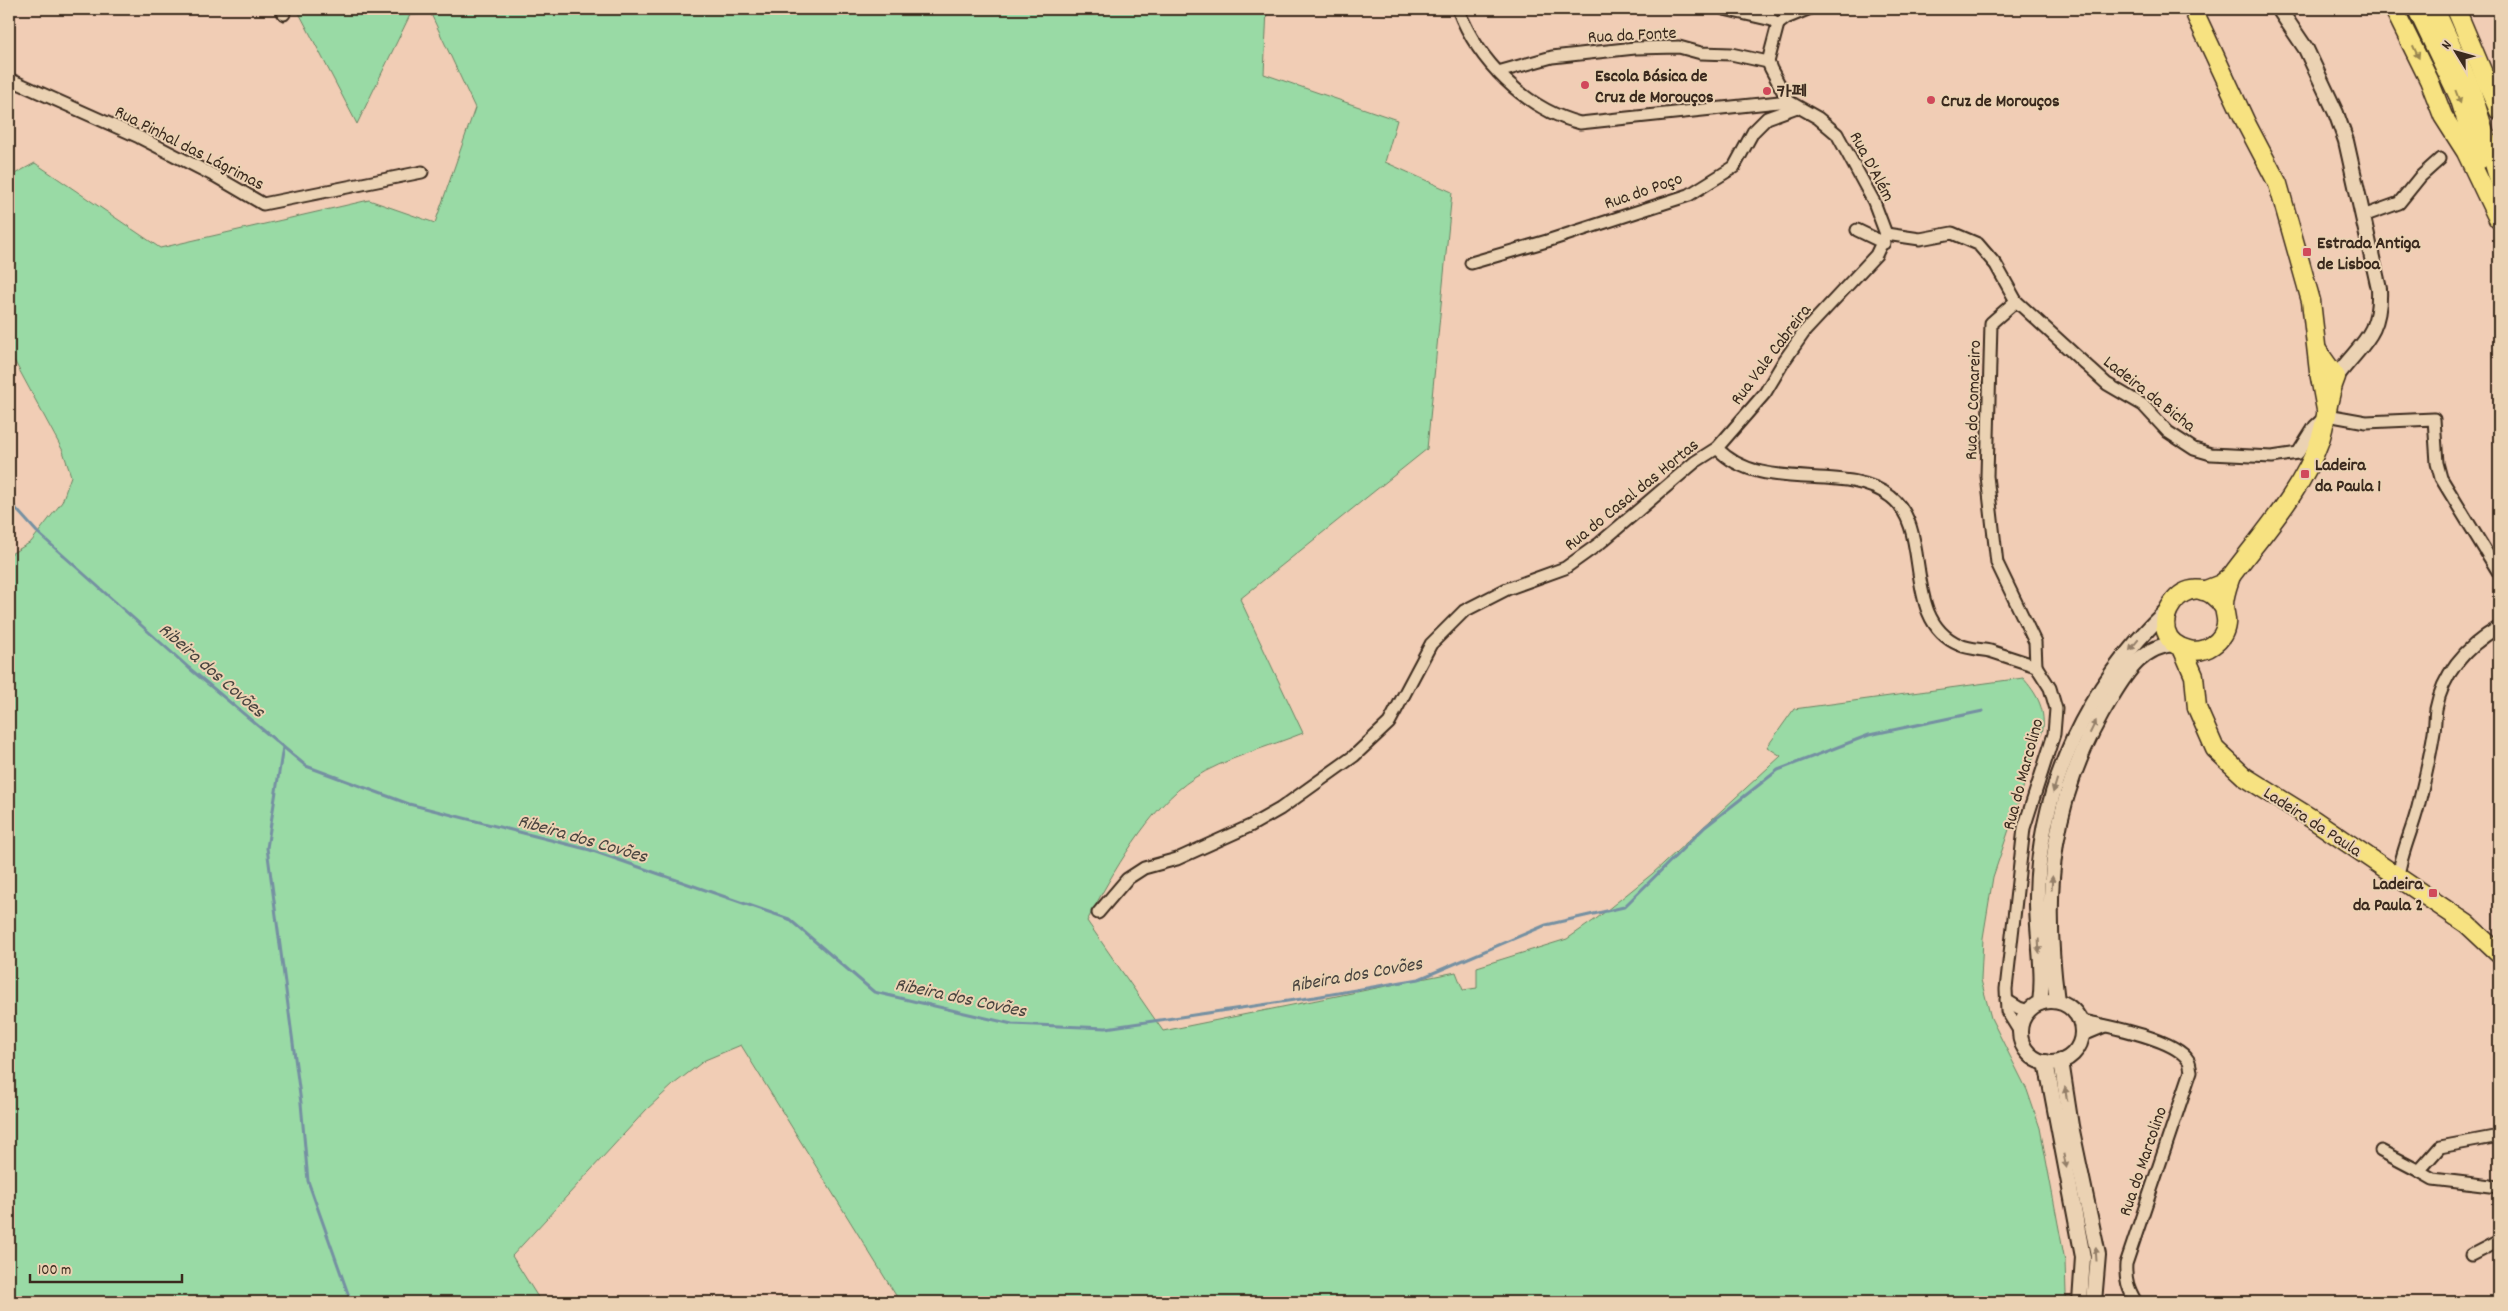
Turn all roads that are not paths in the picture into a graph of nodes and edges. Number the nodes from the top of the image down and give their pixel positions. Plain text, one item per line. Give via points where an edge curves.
1 (1458, 9) edge
2 (1724, 9) edge
3 (1808, 9) edge
4 (2193, 9) edge
5 (2279, 9) edge
6 (2394, 9) edge
7 (2456, 9) edge
8 (2428, 13) edge
9 (1778, 24) junction
10 (1768, 62) junction
11 (1498, 72) junction
12 (9, 79) edge
13 (1792, 104) junction
14 (2499, 111) edge
15 (2440, 159) dead end
16 (422, 172) dead end
17 (2499, 180) edge
18 (2363, 216) junction
19 (2499, 221) edge
20 (1857, 230) dead end
21 (1885, 239) junction
22 (1471, 263) dead end
23 (2016, 301) junction
24 (2319, 352) junction
25 (2350, 360) junction
26 (2319, 372) junction
27 (2336, 377) junction
28 (2326, 415) junction
29 (1717, 448) junction
30 (2499, 573) edge
31 (2231, 576) junction
32 (2203, 591) junction
33 (2224, 608) junction
34 (2167, 610) junction
35 (2499, 627) edge
36 (2179, 646) junction
37 (2211, 647) junction
38 (2036, 666) junction
39 (2194, 676) junction
40 (2398, 877) junction
41 (1098, 913) dead end
42 (2499, 954) edge
43 (2006, 1000) junction
44 (2057, 1002) junction
45 (2034, 1007) junction
46 (2079, 1020) junction
47 (2105, 1026) junction
48 (2020, 1032) junction
49 (2081, 1036) junction
50 (2061, 1061) junction
51 (2046, 1062) junction
52 (2499, 1136) edge
53 (2381, 1151) dead end
54 (2419, 1171) junction
55 (2499, 1187) edge
56 (2499, 1241) edge
57 (2472, 1255) dead end
58 (2080, 1302) edge
59 (2094, 1302) edge
60 (2136, 1302) edge

1 - 11 street
2 - 9 street via 1766,18
3 - 9 street
4 - 24 main road via 2278,184 2311,301
5 - 18 street via 2306,49 2336,112
6 -> 19 main road via 2426,72 2443,116 2466,152
7 - 14 main road
8 - 17 main road via 2471,90
8 -> 19 main road
9 - 10 street
10 - 11 street, Rua da Fonte via 1679,47 1635,48 1552,57
10 - 13 street
11 - 13 street via 1525,97 1559,118 1580,123
12 - 16 street, Rua Pinhal das Lágrimas via 139,137 263,204
13 - 21 street, Rua D'Além via 1818,118 1837,134 1874,202
13 - 22 street, Rua do Poço via 1752,132 1734,167 1689,194
15 - 18 street via 2399,203
18 - 25 street via 2380,306 2376,325
20 - 21 street
21 - 23 street via 1920,239 1952,233 1978,244 1996,265
21 - 29 street, Rua Vale Cabreira via 1858,276 1806,331 1765,393
23 - 28 street, Ladeira da Bicha via 2107,384 2143,405 2168,432 2194,449 2211,454 2291,455 2298,453
23 - 38 street, Rua do Comareiro via 1991,322 1987,476 1997,563 2035,642
24 - 25 street
24 - 26 main road
24 - 27 main road
25 - 27 street
26 - 27 street
26 - 28 main road
27 - 28 main road via 2329,393
28 - 30 street via 2366,422 2434,419 2441,478
28 - 31 main road via 2320,440 2305,474
29 - 38 street via 1728,460 1749,469 1870,485 1892,497 1907,516 1924,603 1938,629 1959,645
29 - 41 street, Rua do Casal das Hortas via 1695,462 1600,543 1565,568 1508,589 1464,611 1430,644 1388,723 1354,756 1280,809 1250,826 1177,859 1144,868 1128,879
31 - 32 main road
31 - 33 main road
32 - 33 main road via 2215,597
32 - 34 main road via 2178,596
33 - 37 main road via 2226,626 2218,642
34 - 36 main road via 2166,628
34 -> 45 street via 2141,635 2109,676 2063,759 2040,850
35 - 40 street via 2458,659 2445,681 2436,708 2417,810 2400,858
36 - 37 main road via 2192,651
36 - 39 main road, Ladeira da Paula
44 -> 36 street via 2052,947 2053,853 2061,810 2076,764 2094,724 2138,661 2157,646
37 - 39 main road
38 - 43 street, Rua do Marcolino via 2050,688 2056,709 2054,734 2024,828
39 - 40 main road, Ladeira da Paula via 2197,708 2215,749 2245,777
40 - 42 main road, Ladeira da Paula via 2467,924
43 - 45 street via 2019,1008
43 - 48 street, Rua do Marcolino via 2009,1017
44 - 45 street
44 - 46 street via 2067,1005
45 - 48 street via 2024,1017
46 - 47 street, Rua do Marcolino
46 - 49 street
47 - 49 street
47 - 60 street, Rua do Marcolino via 2131,1030 2180,1052 2188,1060 2191,1071 2126,1264 2125,1275
48 - 51 street via 2026,1049 2034,1058
49 - 50 street via 2074,1051
50 - 51 street
59 -> 50 street via 2098,1255
51 -> 58 street via 2083,1257
52 - 54 street via 2440,1147
53 - 54 street
54 - 55 street via 2433,1179
56 - 57 street

